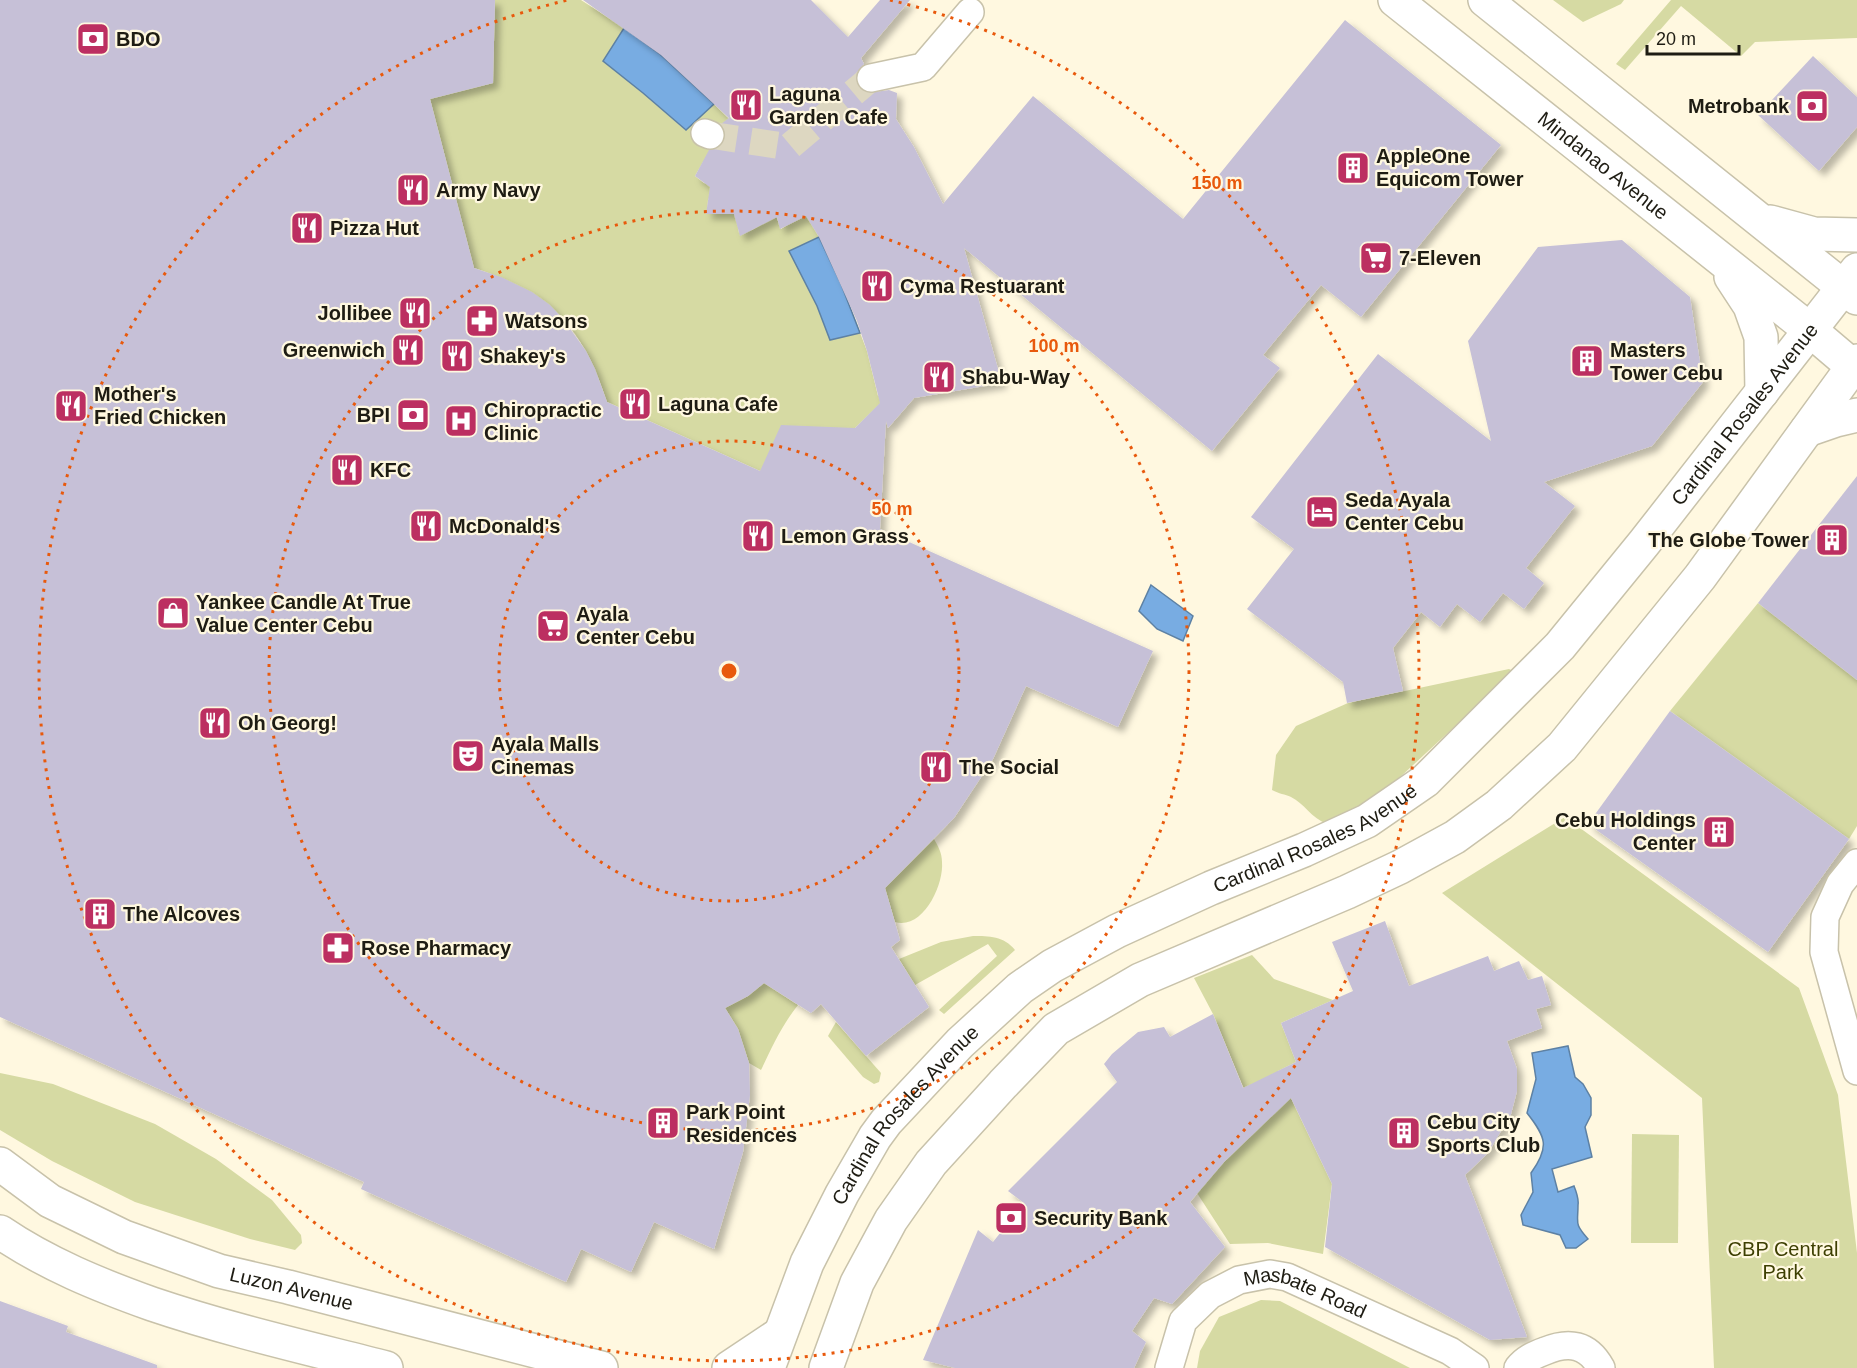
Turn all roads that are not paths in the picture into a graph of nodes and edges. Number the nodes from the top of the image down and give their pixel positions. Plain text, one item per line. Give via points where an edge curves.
1 (1395, 0) edge
2 (1485, 0) edge
3 (970, 12) dead end
4 (871, 78) tunnel mouth
5 (1759, 219) junction
6 (1857, 235) edge
7 (1719, 257) junction
8 (1852, 285) edge
9 (1810, 330) junction
10 (1856, 366) edge
11 (1762, 392) junction
12 (1857, 416) edge
13 (1807, 430) junction
14 (1857, 862) edge
15 (1857, 1071) edge
16 (0, 1164) edge
17 (0, 1232) edge
18 (780, 1334) junction
19 (834, 1360) edge
20 (386, 1368) edge
21 (601, 1368) edge
22 (729, 1368) edge
23 (768, 1368) edge
24 (1169, 1368) edge
25 (1475, 1368) edge
26 (1518, 1368) edge
27 (1601, 1368) edge

1 - 7 main road, Mindanao Avenue
2 - 5 main road
3 - 4 street via 923,67
5 - 6 main road via 1814,234
5 - 8 main road
7 - 9 main road, Mindanao Avenue
7 - 11 main road via 1750,306 1761,337
8 - 9 main road, Cardinal Rosales Avenue
9 - 10 main road, Mindanao Avenue
9 - 11 main road, Cardinal Rosales Avenue
10 - 13 main road
11 - 18 main road, Cardinal Rosales Avenue via 1560,646 1425,781 1367,821 1210,888 1052,966 1020,988 960,1043 874,1137 807,1263
12 - 13 main road
13 - 19 main road via 1700,577 1562,747 1499,805 1455,837 1400,867 1140,980 1056,1029 932,1163 891,1220 857,1283
14 - 15 street via 1840,885 1826,916 1824,952
16 - 21 main road, Luzon Avenue via 50,1201 124,1237 219,1271
17 - 20 main road via 100,1286 197,1319
18 - 22 main road
18 - 23 main road, Cardinal Rosales Avenue
24 - 25 street, Masbate Road via 1183,1321 1210,1295 1239,1280 1270,1274 1287,1277 1450,1351
26 - 27 street via 1529,1357 1559,1345 1572,1345 1585,1350

